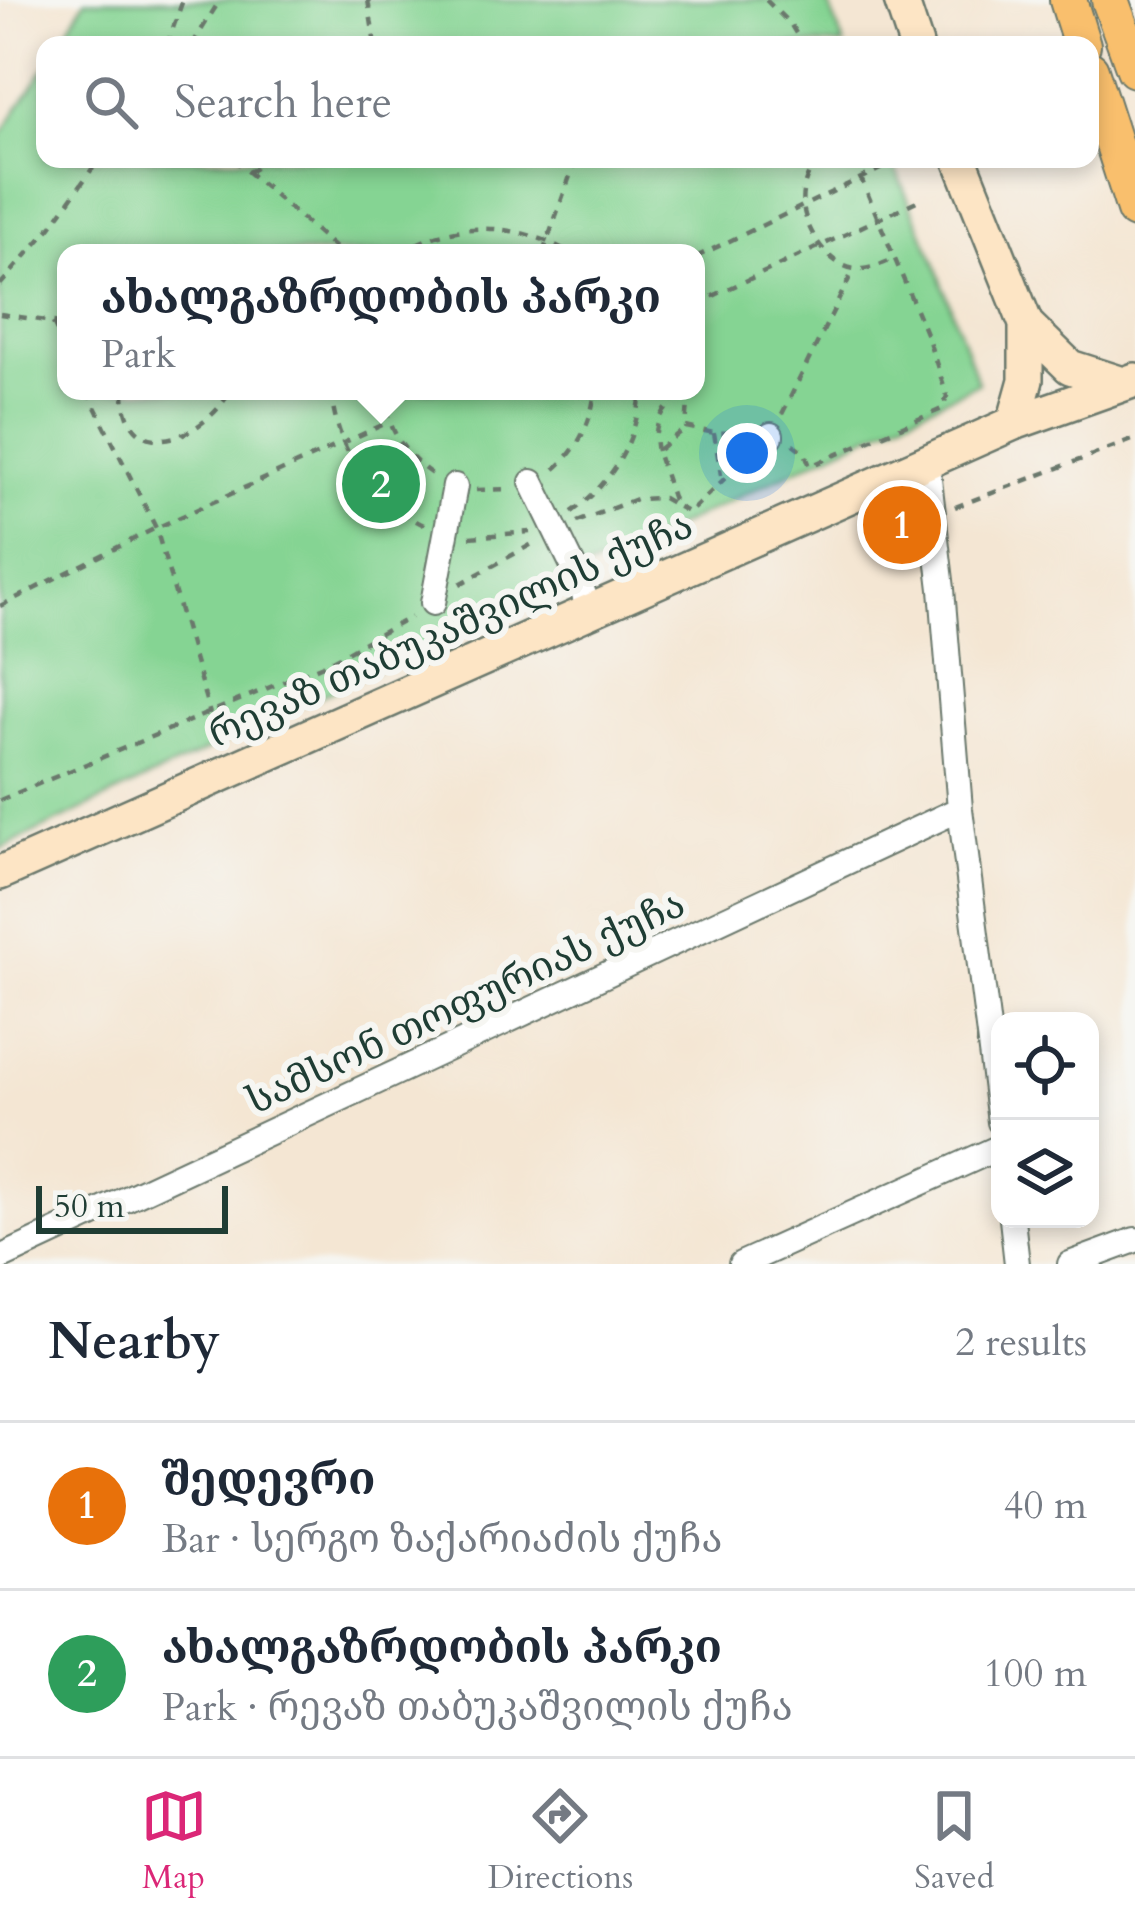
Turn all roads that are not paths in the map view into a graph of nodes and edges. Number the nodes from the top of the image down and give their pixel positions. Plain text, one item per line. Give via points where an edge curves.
1 (1068, 0) edge
2 (1110, 0) edge
3 (1079, 36) edge
4 (1135, 69) edge
5 (1099, 98) edge
6 (964, 168) edge
7 (1135, 210) edge
8 (1026, 324) junction
9 (1129, 382) edge
10 (1015, 423) junction
11 (927, 463) junction
12 (532, 482) road end
13 (455, 486) road end
14 (433, 603) dead end
15 (590, 612) junction
16 (960, 809) junction
17 (0, 873) edge
18 (1000, 1120) edge
19 (991, 1151) edge
20 (1013, 1228) edge
21 (1135, 1240) edge
22 (0, 1258) edge
23 (741, 1264) edge
24 (1017, 1264) edge
25 (1070, 1264) edge

1 - 3 main road
2 - 4 main road
5 - 7 main road
6 - 8 main road
8 - 9 main road via 1070,367
8 - 10 main road via 1026,380
9 - 10 main road, რევაზ თაბუკაშვილის ქუჩა
10 - 11 main road, რევაზ თაბუკაშვილის ქუჩა
11 - 15 main road, რევაზ თაბუკაშვილის ქუჩა
11 - 16 street
12 - 15 street
13 - 14 street
15 - 17 main road, რევაზ თაბუკაშვილის ქუჩა
16 - 18 street
16 - 22 street, სამსონ თოფურიას ქუჩა
19 - 23 street
20 - 24 street
21 - 25 street

